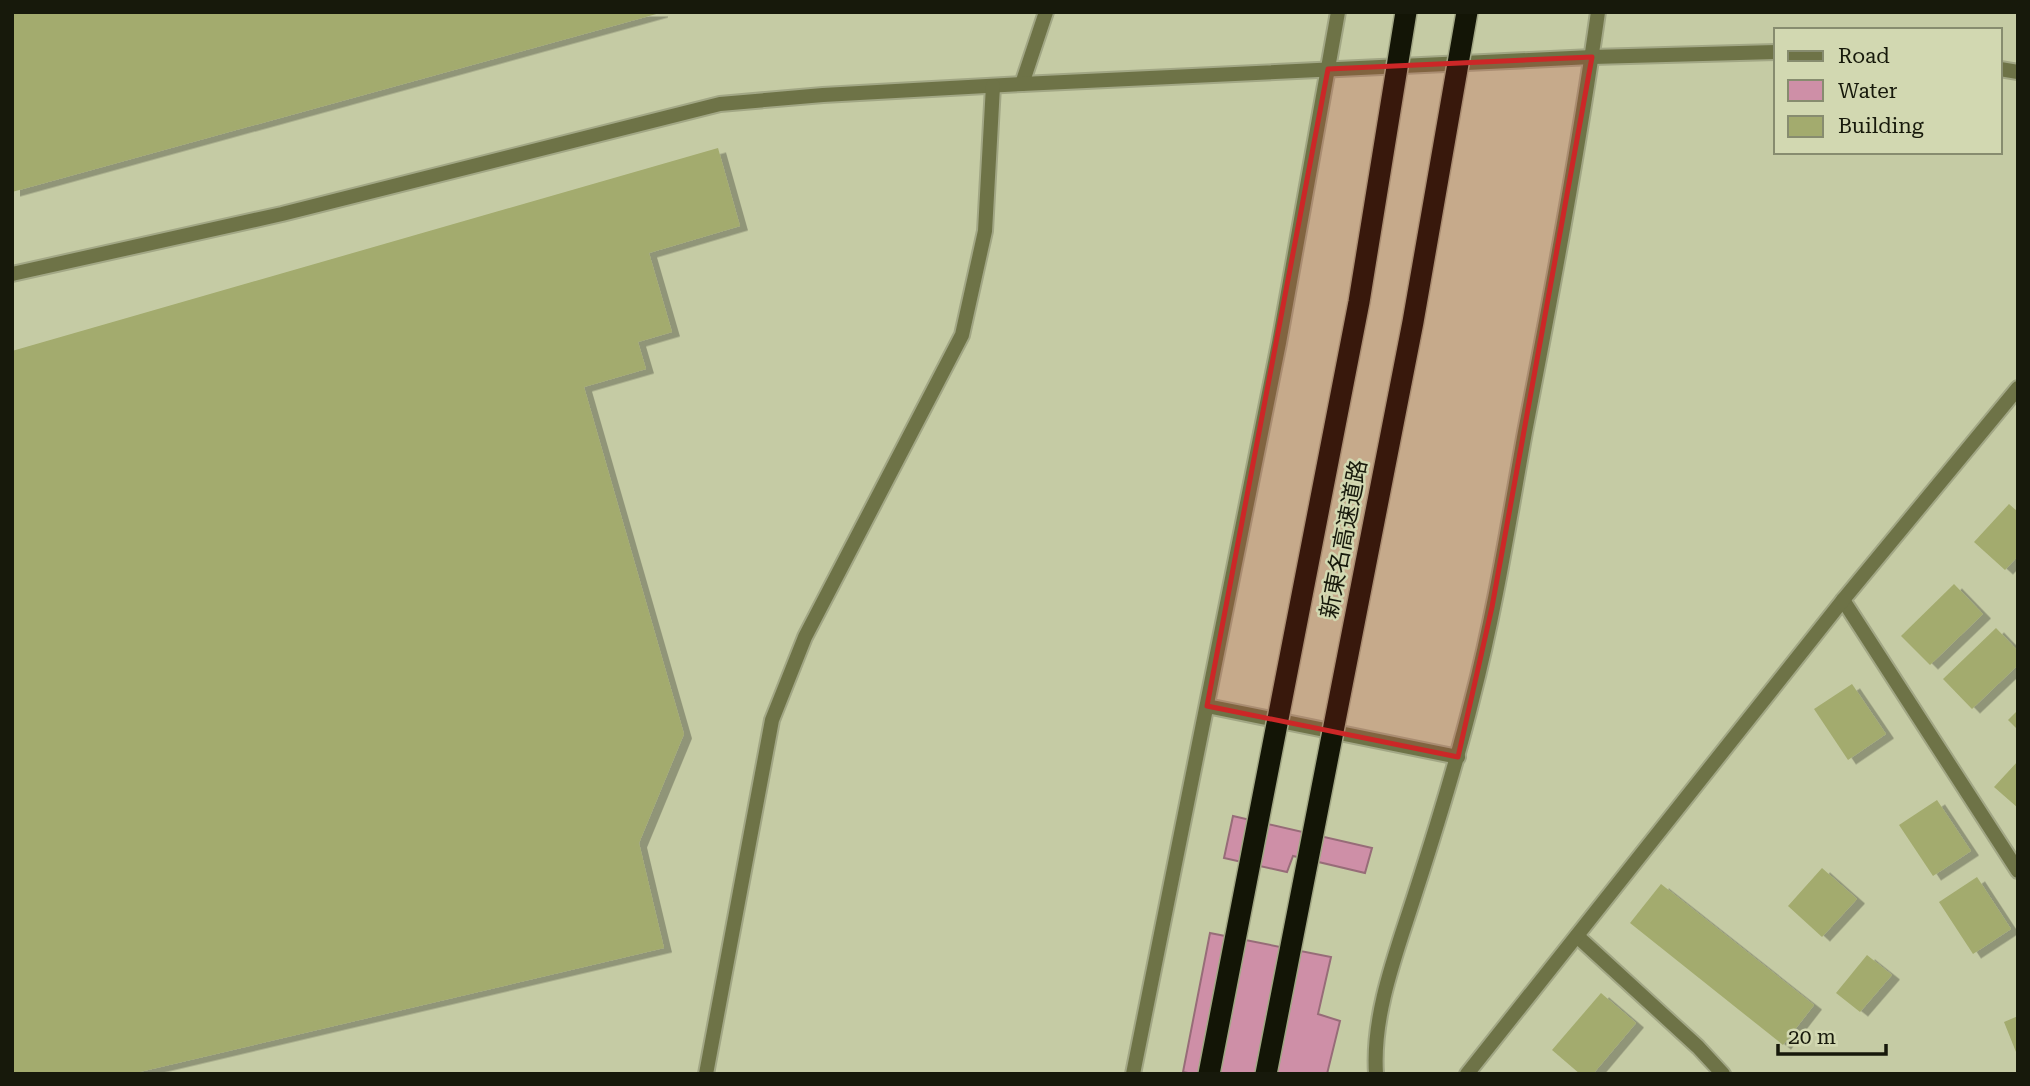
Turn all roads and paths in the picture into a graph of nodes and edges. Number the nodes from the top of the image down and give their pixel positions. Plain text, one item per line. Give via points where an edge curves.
1 (1046, 12) edge
2 (1338, 12) edge
3 (1406, 12) edge
4 (1467, 12) edge
5 (1598, 12) edge
6 (1774, 52) edge
7 (1592, 57) junction
8 (1328, 69) junction
9 (1022, 84) junction
10 (993, 86) junction
11 (12, 274) edge
12 (2018, 388) edge
13 (1843, 600) junction
14 (1207, 706) junction
15 (1458, 757) junction
16 (2018, 871) edge
17 (1577, 936) junction
18 (706, 1074) edge
19 (1133, 1074) edge
20 (1209, 1074) edge
21 (1266, 1074) edge
22 (1376, 1074) edge
23 (1467, 1074) edge
24 (1723, 1074) edge

1 - 9 street
2 - 8 street
3 - 20 highway, 新東名高速道路, bridge via 1359,302
4 - 21 highway, 新東名高速道路, bridge via 1413,322
5 - 7 street
6 - 7 street
7 - 8 street
7 - 15 street via 1495,594
8 - 9 street
8 - 14 street
9 - 10 street
10 - 11 street via 720,104 282,214
10 - 18 street via 985,231 962,335 805,637 772,720
12 - 13 street
13 - 16 street
13 - 17 street
14 - 15 street
14 - 19 street
15 - 22 street via 1391,972 1377,1033
17 - 23 street
17 - 24 street

